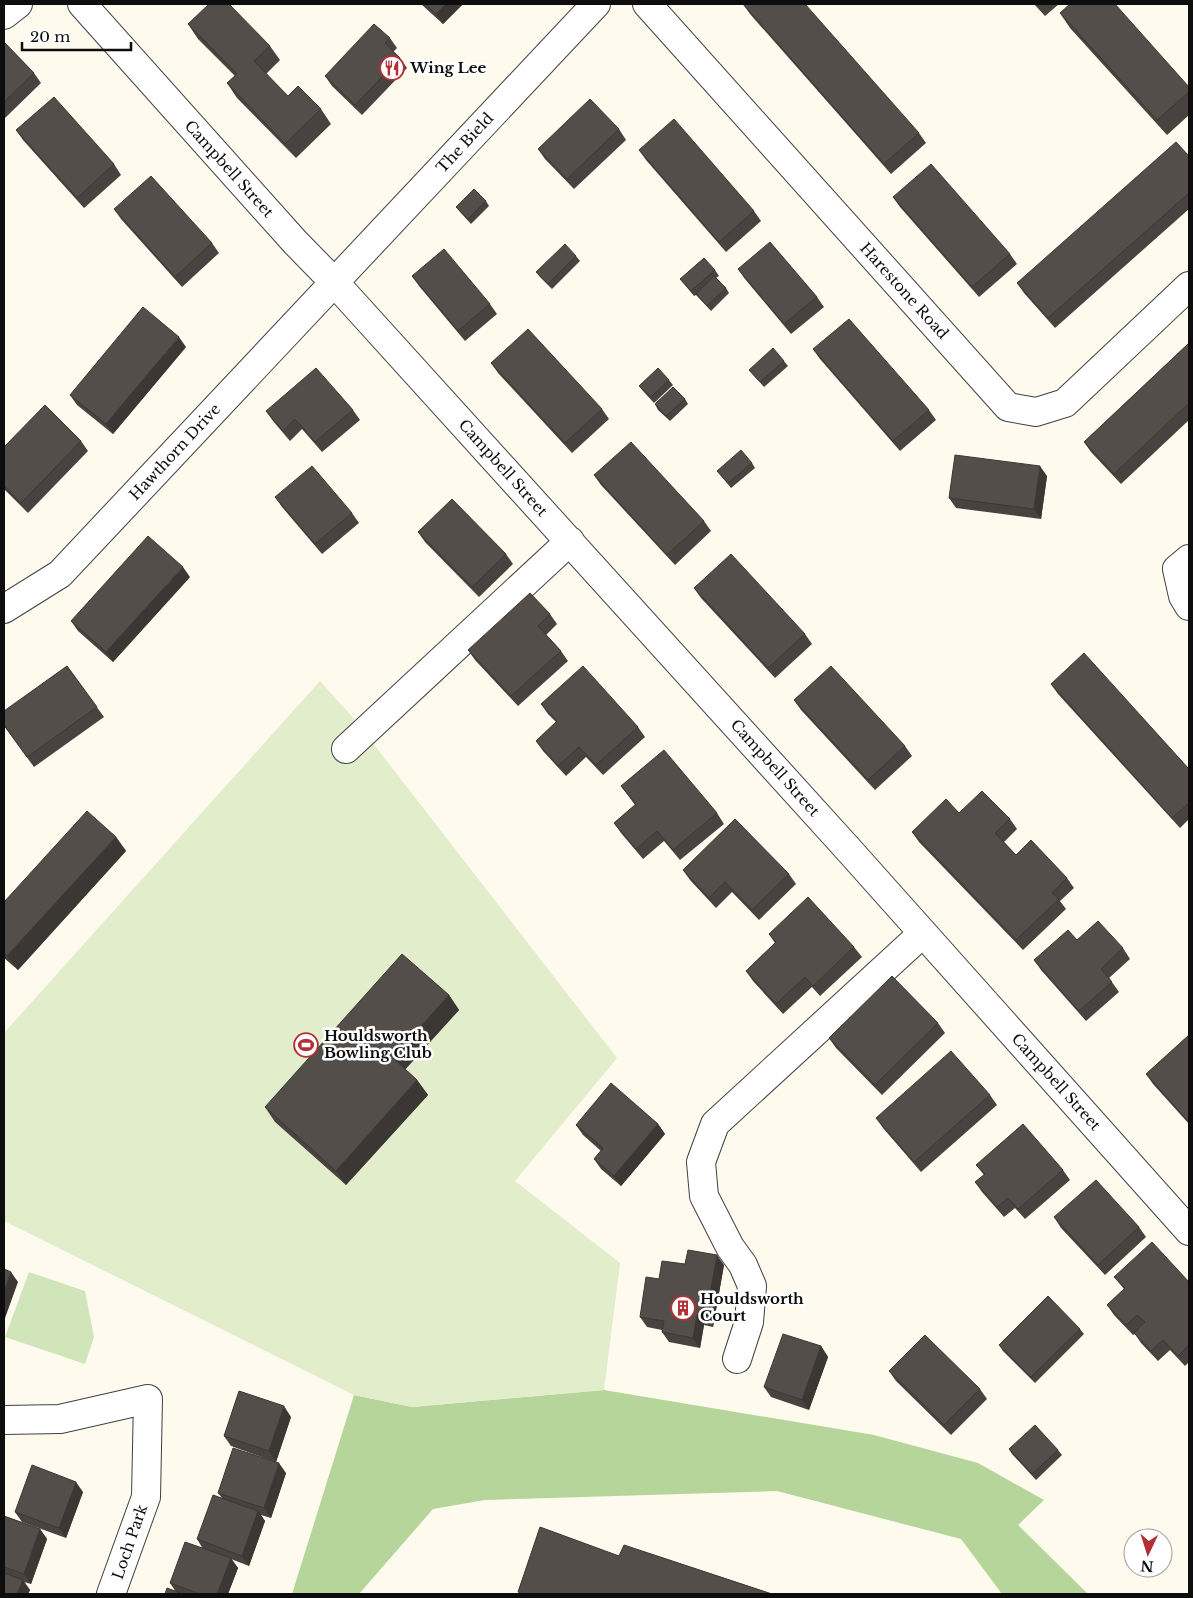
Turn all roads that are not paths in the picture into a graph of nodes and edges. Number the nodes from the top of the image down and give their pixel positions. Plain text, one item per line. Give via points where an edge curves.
1 (18, 4) edge
2 (82, 4) edge
3 (596, 4) edge
4 (647, 4) edge
5 (4, 15) edge
6 (335, 283) junction
7 (1189, 286) edge
8 (570, 541) junction
9 (1189, 558) edge
10 (1189, 606) edge
11 (4, 609) edge
12 (346, 749) dead end
13 (923, 932) junction
14 (1187, 1223) edge
15 (737, 1359) dead end
16 (4, 1420) edge
17 (112, 1594) edge

1 - 5 street
2 - 6 street, Campbell Street
3 - 6 street, The Bield
4 - 7 street, Harestone Road via 1008,407 1036,412 1065,403
6 - 8 street, Campbell Street
6 - 11 street, Hawthorn Drive via 60,574
8 - 12 street
8 - 13 street, Campbell Street
9 - 10 street via 1177,569 1183,596
13 - 14 street, Campbell Street
13 - 15 street via 715,1124 701,1162 704,1196 752,1286 749,1322
16 - 17 street, Loch Park via 60,1419 148,1399 146,1497

